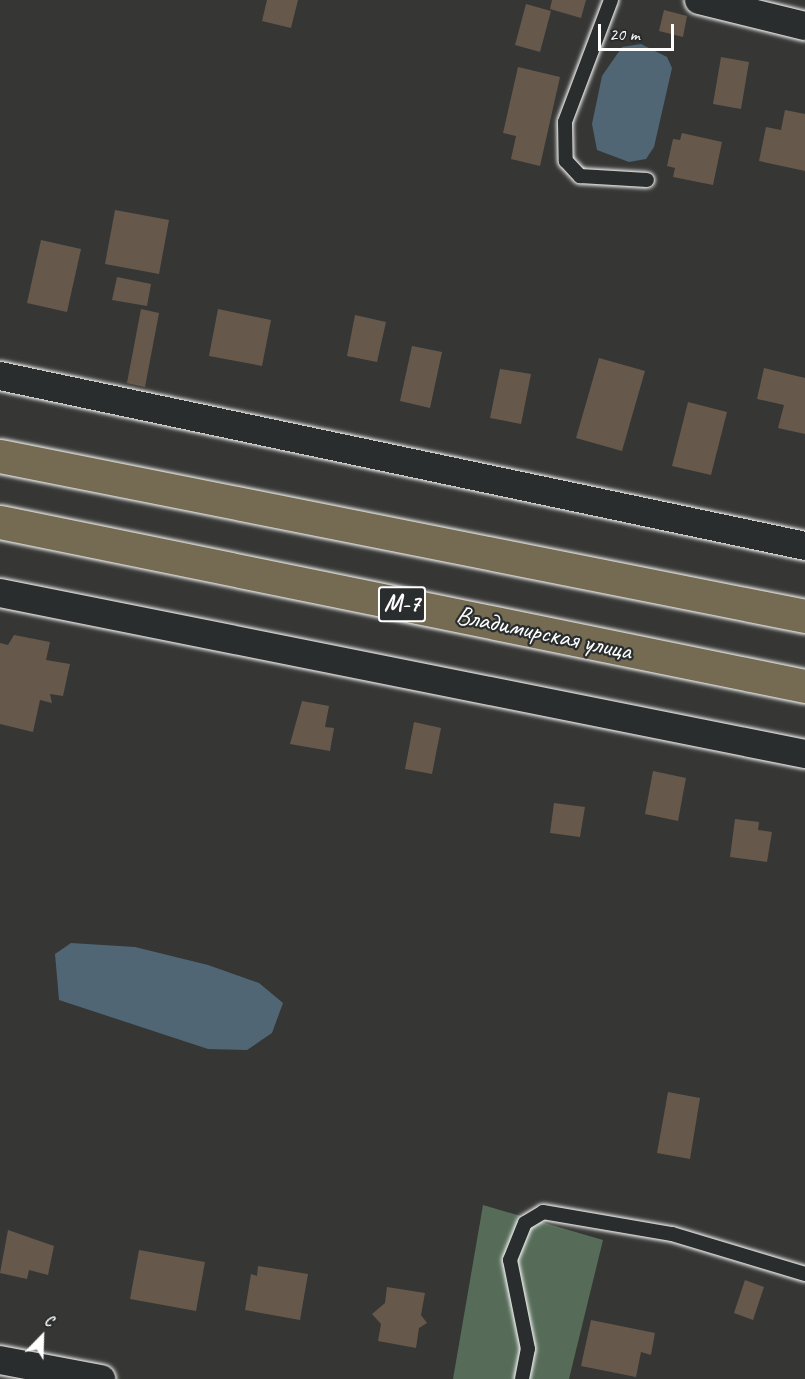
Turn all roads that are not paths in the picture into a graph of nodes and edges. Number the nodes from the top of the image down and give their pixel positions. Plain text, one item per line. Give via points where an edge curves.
1 (611, 0) edge
2 (699, 0) edge
3 (805, 26) edge
4 (647, 180) dead end
5 (0, 375) edge
6 (0, 456) edge
7 (0, 522) edge
8 (805, 546) edge
9 (0, 593) edge
10 (805, 616) edge
11 (805, 686) edge
12 (805, 754) edge
13 (805, 1274) edge
14 (0, 1360) edge
15 (101, 1379) edge
16 (522, 1379) edge

1 - 4 lane via 565,122 566,161 580,176
2 - 3 street
5 - 8 street
6 - 10 highway
7 - 11 highway, Владимирская улица / М-7
9 - 12 street
13 - 16 lane via 672,1234 543,1212 525,1223 510,1260 528,1349
14 - 15 street

